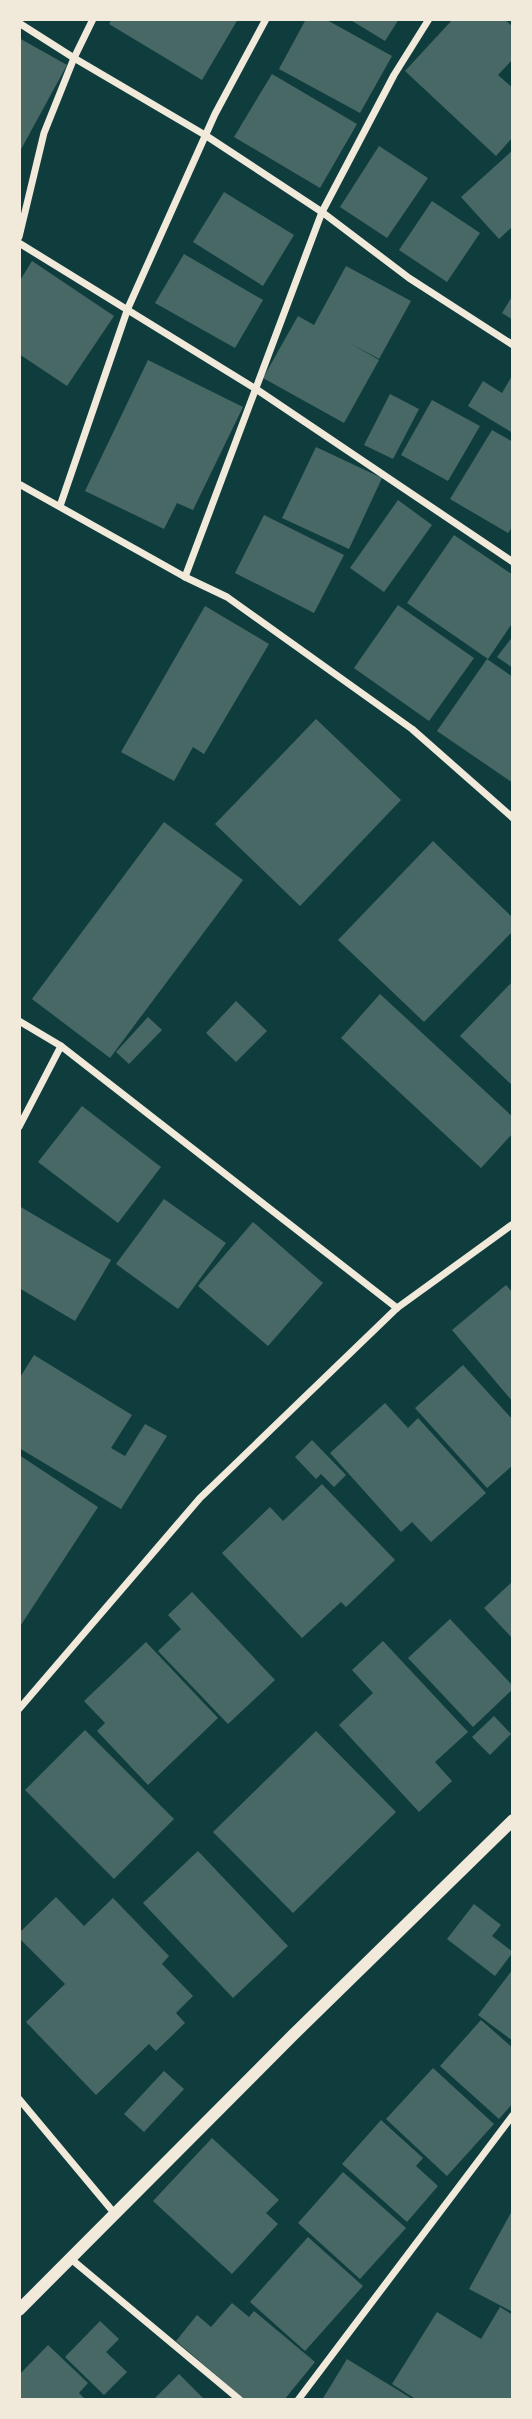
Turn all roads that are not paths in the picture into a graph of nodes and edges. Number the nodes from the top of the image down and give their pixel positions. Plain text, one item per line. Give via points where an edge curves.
1 (93, 19) edge
2 (266, 19) edge
3 (429, 19) edge
4 (19, 23) edge
5 (74, 58) junction
6 (205, 135) junction
7 (322, 212) junction
8 (19, 240) edge
9 (128, 308) junction
10 (513, 345) edge
11 (256, 388) junction
12 (21, 485) edge
13 (19, 495) edge
14 (60, 506) junction
15 (513, 562) edge
16 (185, 577) junction
17 (513, 818) edge
18 (19, 1021) edge
19 (61, 1046) junction
20 (19, 1127) edge
21 (513, 1224) edge
22 (397, 1308) junction
23 (20, 1707) edge
24 (513, 1820) edge
25 (19, 2099) edge
26 (513, 2115) edge
27 (115, 2215) junction
28 (71, 2259) junction
29 (19, 2310) edge
30 (240, 2400) edge
31 (298, 2400) edge

1 - 5 street
2 - 6 street
3 - 7 street
4 - 5 street
5 - 6 street
5 - 8 street via 44,133
6 - 7 street
6 - 9 street
7 - 10 street via 409,278
7 - 11 street
8 - 9 street
9 - 11 street
9 - 14 street
11 - 15 street
11 - 16 street
12 - 13 street
12 - 14 street
14 - 16 street
16 - 17 street via 228,597 412,729
18 - 19 street
19 - 20 street
19 - 22 street
21 - 22 street
22 - 23 street via 200,1499
24 - 27 street
25 - 27 street
26 - 31 street
27 - 28 street
28 - 29 street
28 - 30 street

